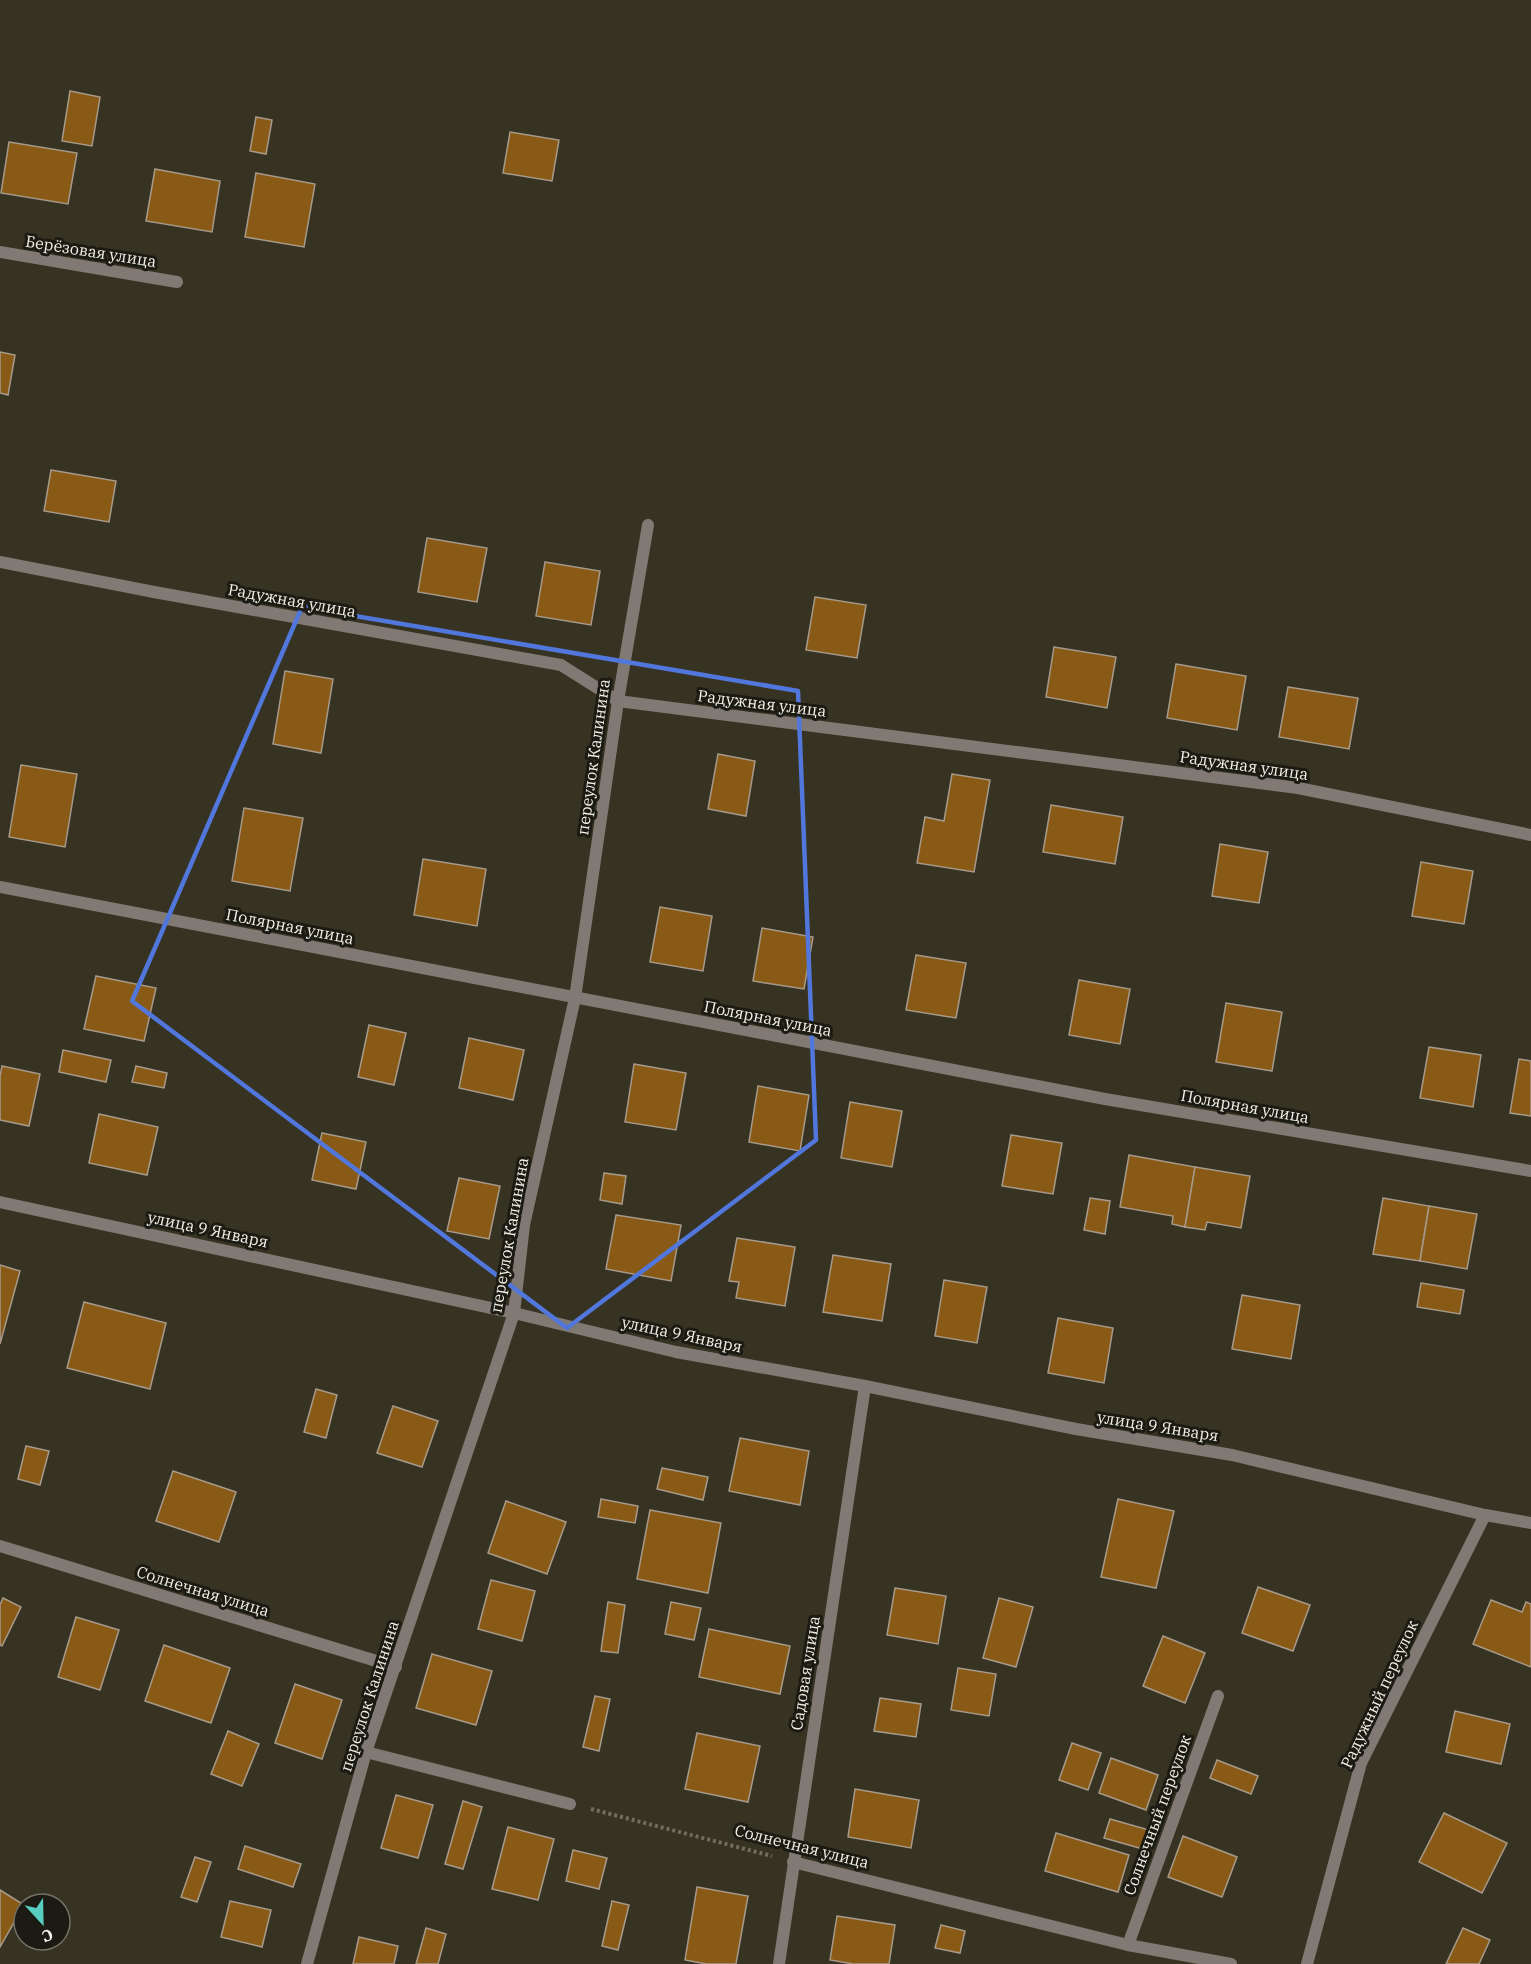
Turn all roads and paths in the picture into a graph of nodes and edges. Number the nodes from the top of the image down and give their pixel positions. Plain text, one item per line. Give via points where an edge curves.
1 (0, 252) edge
2 (177, 282) dead end
3 (648, 525) dead end
4 (0, 562) edge
5 (618, 701) junction
6 (1531, 835) edge
7 (0, 887) edge
8 (575, 998) junction
9 (1531, 1171) edge
10 (0, 1202) edge
11 (514, 1313) junction
12 (865, 1386) junction
13 (1485, 1515) junction
14 (1531, 1523) edge
15 (2, 1551) edge
16 (396, 1667) junction
17 (1218, 1695) dead end
18 (366, 1752) junction
19 (570, 1804) joint
20 (794, 1862) junction
21 (1128, 1946) junction
22 (307, 1964) edge
23 (779, 1964) edge
24 (1231, 1964) edge
25 (1307, 1964) edge

1 - 2 street, Берёзовая улица
3 - 5 street, переулок Калинина
4 - 5 street, Радужная улица via 561,665
5 - 6 street, Радужная улица via 1298,788
5 - 8 street, переулок Калинина
7 - 8 street, Полярная улица
8 - 9 street, Полярная улица via 1105,1099
8 - 11 street, переулок Калинина via 524,1225
10 - 11 street, улица 9 Января
11 - 12 street, улица 9 Января via 676,1352
11 - 16 street, переулок Калинина
12 - 13 street, улица 9 Января via 1076,1429 1232,1455
12 - 20 street, Садовая улица
13 - 14 street
13 - 25 street, Радужный переулок via 1361,1763
15 - 16 street, Солнечная улица
16 - 18 street, переулок Калинина
17 - 21 street, Солнечный переулок
18 - 19 street
18 - 22 street, переулок Калинина
19 - 20 path, Солнечная улица
20 - 21 street, Солнечная улица
20 - 23 street, Садовая улица
21 - 24 street, Солнечная улица

